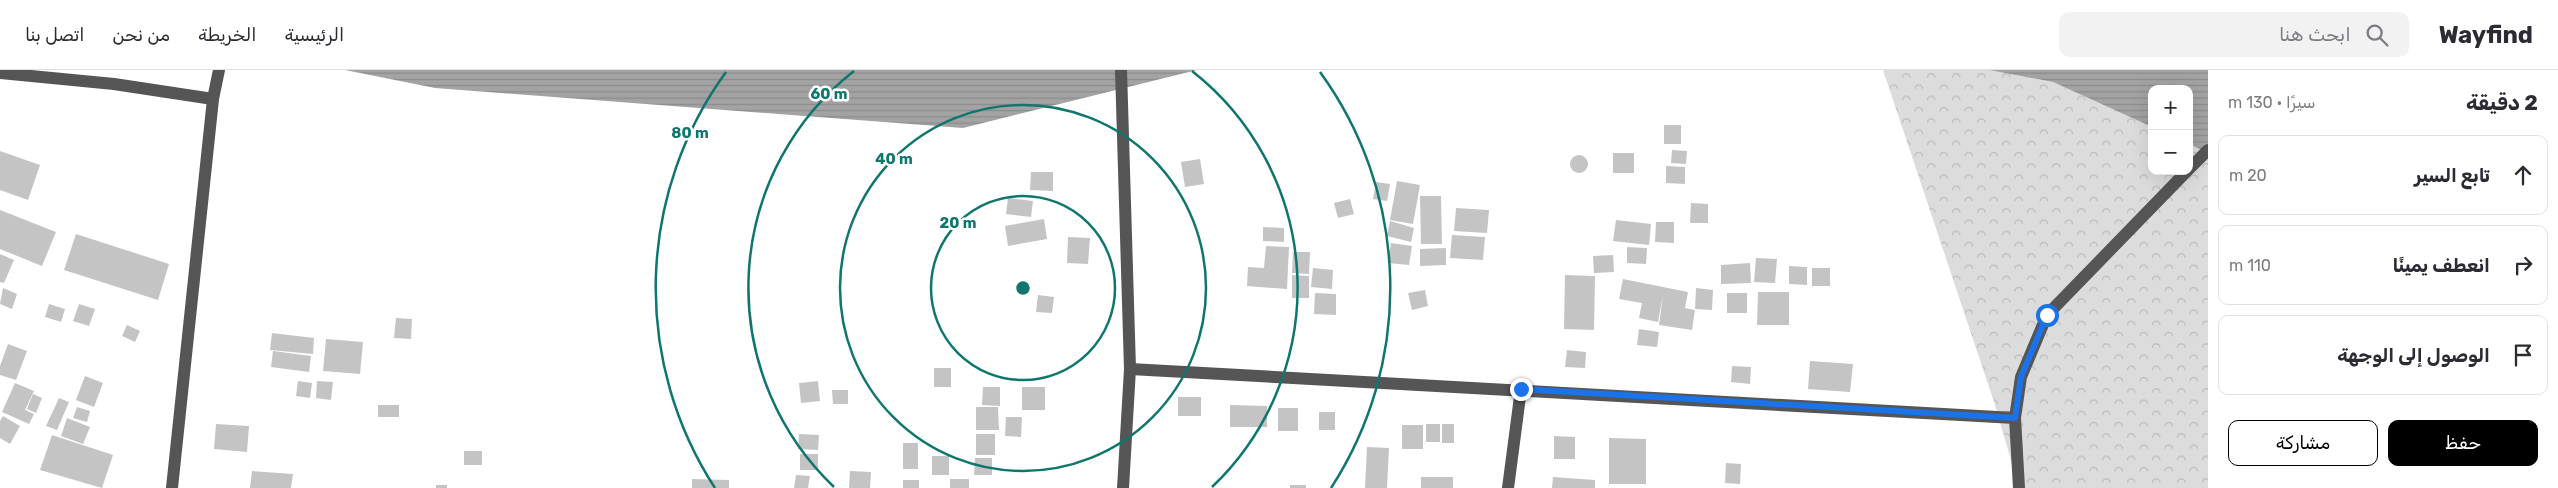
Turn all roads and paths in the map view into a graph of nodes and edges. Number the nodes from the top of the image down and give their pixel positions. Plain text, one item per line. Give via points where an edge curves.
1 (219, 70) edge
2 (1122, 70) edge
3 (0, 74) edge
4 (213, 99) junction
5 (2208, 150) edge
6 (2193, 165) edge
7 (2183, 175) edge
8 (1130, 368) junction
9 (1521, 389) junction
10 (2015, 418) junction
11 (172, 488) edge
12 (1123, 488) edge
13 (1508, 488) edge
14 (2019, 488) edge

1 - 4 street
2 - 8 street
3 - 4 street via 114,84
4 - 11 street
5 - 6 street
7 - 10 street via 2047,315 2021,377
8 - 9 street
8 - 12 street
9 - 10 street
9 - 13 street
10 - 14 street

